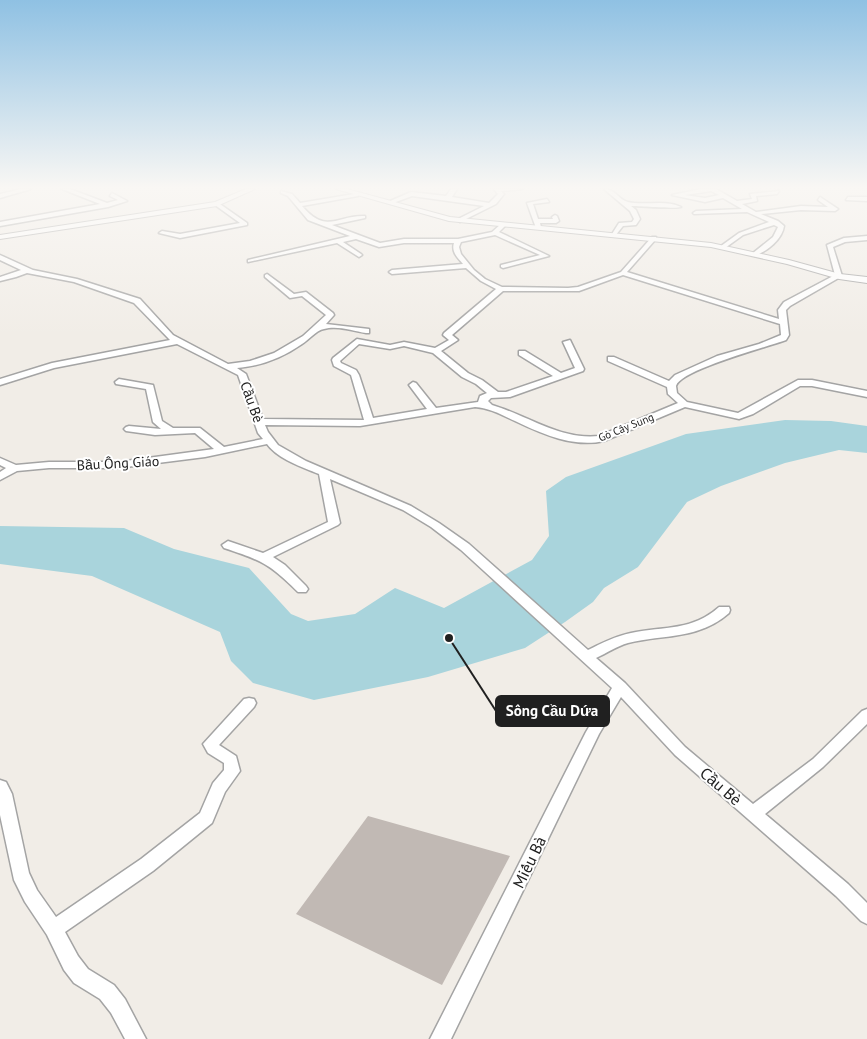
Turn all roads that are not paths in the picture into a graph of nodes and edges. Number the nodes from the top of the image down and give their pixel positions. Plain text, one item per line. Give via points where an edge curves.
1 (352, 237) edge
2 (356, 237) edge
3 (470, 237) edge
4 (507, 237) edge
5 (649, 237) edge
6 (737, 237) edge
7 (776, 237) edge
8 (654, 238) junction
9 (867, 238) edge
10 (338, 240) junction
11 (458, 240) junction
12 (723, 247) junction
13 (755, 254) junction
14 (359, 255) dead end
15 (0, 257) edge
16 (250, 261) dead end
17 (468, 266) junction
18 (502, 266) dead end
19 (28, 270) junction
20 (392, 272) dead end
21 (623, 273) junction
22 (266, 276) dead end
23 (839, 276) junction
24 (0, 279) edge
25 (867, 280) edge
26 (501, 289) junction
27 (782, 322) junction
28 (319, 328) junction
29 (366, 331) dead end
30 (178, 341) junction
31 (567, 342) dead end
32 (436, 352) junction
33 (522, 353) dead end
34 (611, 359) dead end
35 (229, 366) junction
36 (560, 376) junction
37 (0, 382) edge
38 (119, 382) dead end
39 (413, 385) dead end
40 (671, 385) junction
41 (867, 394) edge
42 (496, 395) junction
43 (684, 404) junction
44 (488, 405) junction
45 (433, 410) junction
46 (260, 422) junction
47 (370, 422) junction
48 (129, 429) dead end
49 (171, 431) junction
50 (268, 441) junction
51 (222, 451) junction
52 (0, 461) edge
53 (14, 468) junction
54 (324, 473) junction
55 (0, 477) edge
56 (228, 545) dead end
57 (264, 557) junction
58 (302, 589) dead end
59 (724, 610) dead end
60 (584, 653) junction
61 (620, 687) junction
62 (249, 703) dead end
63 (867, 714) edge
64 (0, 787) edge
65 (754, 814) junction
66 (866, 910) edge
67 (54, 929) junction
68 (136, 1039) edge
69 (440, 1039) edge

1 - 10 street
2 - 11 street via 379,245
3 - 11 street
4 - 18 street via 546,256
5 - 8 street
6 - 12 street
7 - 13 street
8 - 12 street
8 - 21 street
9 - 23 street via 844,240 829,246
10 - 14 street
10 - 16 street
11 - 17 street via 456,250
12 - 13 street
13 - 23 street
15 - 19 street, Cầu Bè
17 - 20 street
17 - 26 street via 483,280
19 - 24 street
19 - 30 street, Cầu Bè via 132,298 146,309 165,333
21 - 26 street via 575,289
21 - 27 street
22 - 28 street via 293,296 303,294 330,315
23 - 25 street
23 - 27 street via 786,304 782,310
26 - 32 street via 448,335 454,340
27 - 40 street via 783,338 695,368
28 - 29 street via 333,326
28 - 35 street via 275,358 252,365
30 - 35 street, Cầu Bè
30 - 37 street via 60,364
31 - 36 street via 580,369
32 - 42 street
32 - 47 street via 404,344 390,347 357,341 336,360 336,364 355,375
33 - 36 street
34 - 40 street
35 - 46 street, Cầu Bè via 244,378
36 - 42 street
38 - 49 street via 150,387 158,422
39 - 45 street
40 - 43 street via 673,394
41 - 43 street via 798,383 739,416
42 - 44 street via 483,398
43 - 44 street, Gò Cây Sung via 610,436 586,441 540,430
44 - 45 street, Gò Cây Sung
45 - 47 street, Gò Cây Sung
46 - 47 street, Gò Cây Sung
46 - 50 street, Cầu Bè
48 - 49 street
49 - 51 street via 197,430
50 - 51 street, Bầu Ông Giáo
50 - 54 street via 288,456
51 - 53 street, Bầu Ông Giáo via 134,464 49,464
52 - 53 street
53 - 55 street, Bầu Ông Giáo
54 - 57 street via 334,523
54 - 60 street, Cầu Bè via 423,517 465,547
56 - 57 street
57 - 58 street via 281,568
59 - 60 street via 700,626 632,637
60 - 61 street, Cầu Bè
61 - 65 street, Cầu Bè via 680,751
61 - 69 street, Miếu Bà via 593,732
62 - 67 street via 211,744 213,749 231,760 232,771 219,788 206,818 147,865
63 - 65 street via 818,763
64 - 67 street via 20,874
65 - 66 street, Cầu Bè
67 - 68 street via 71,964 81,976 107,992

